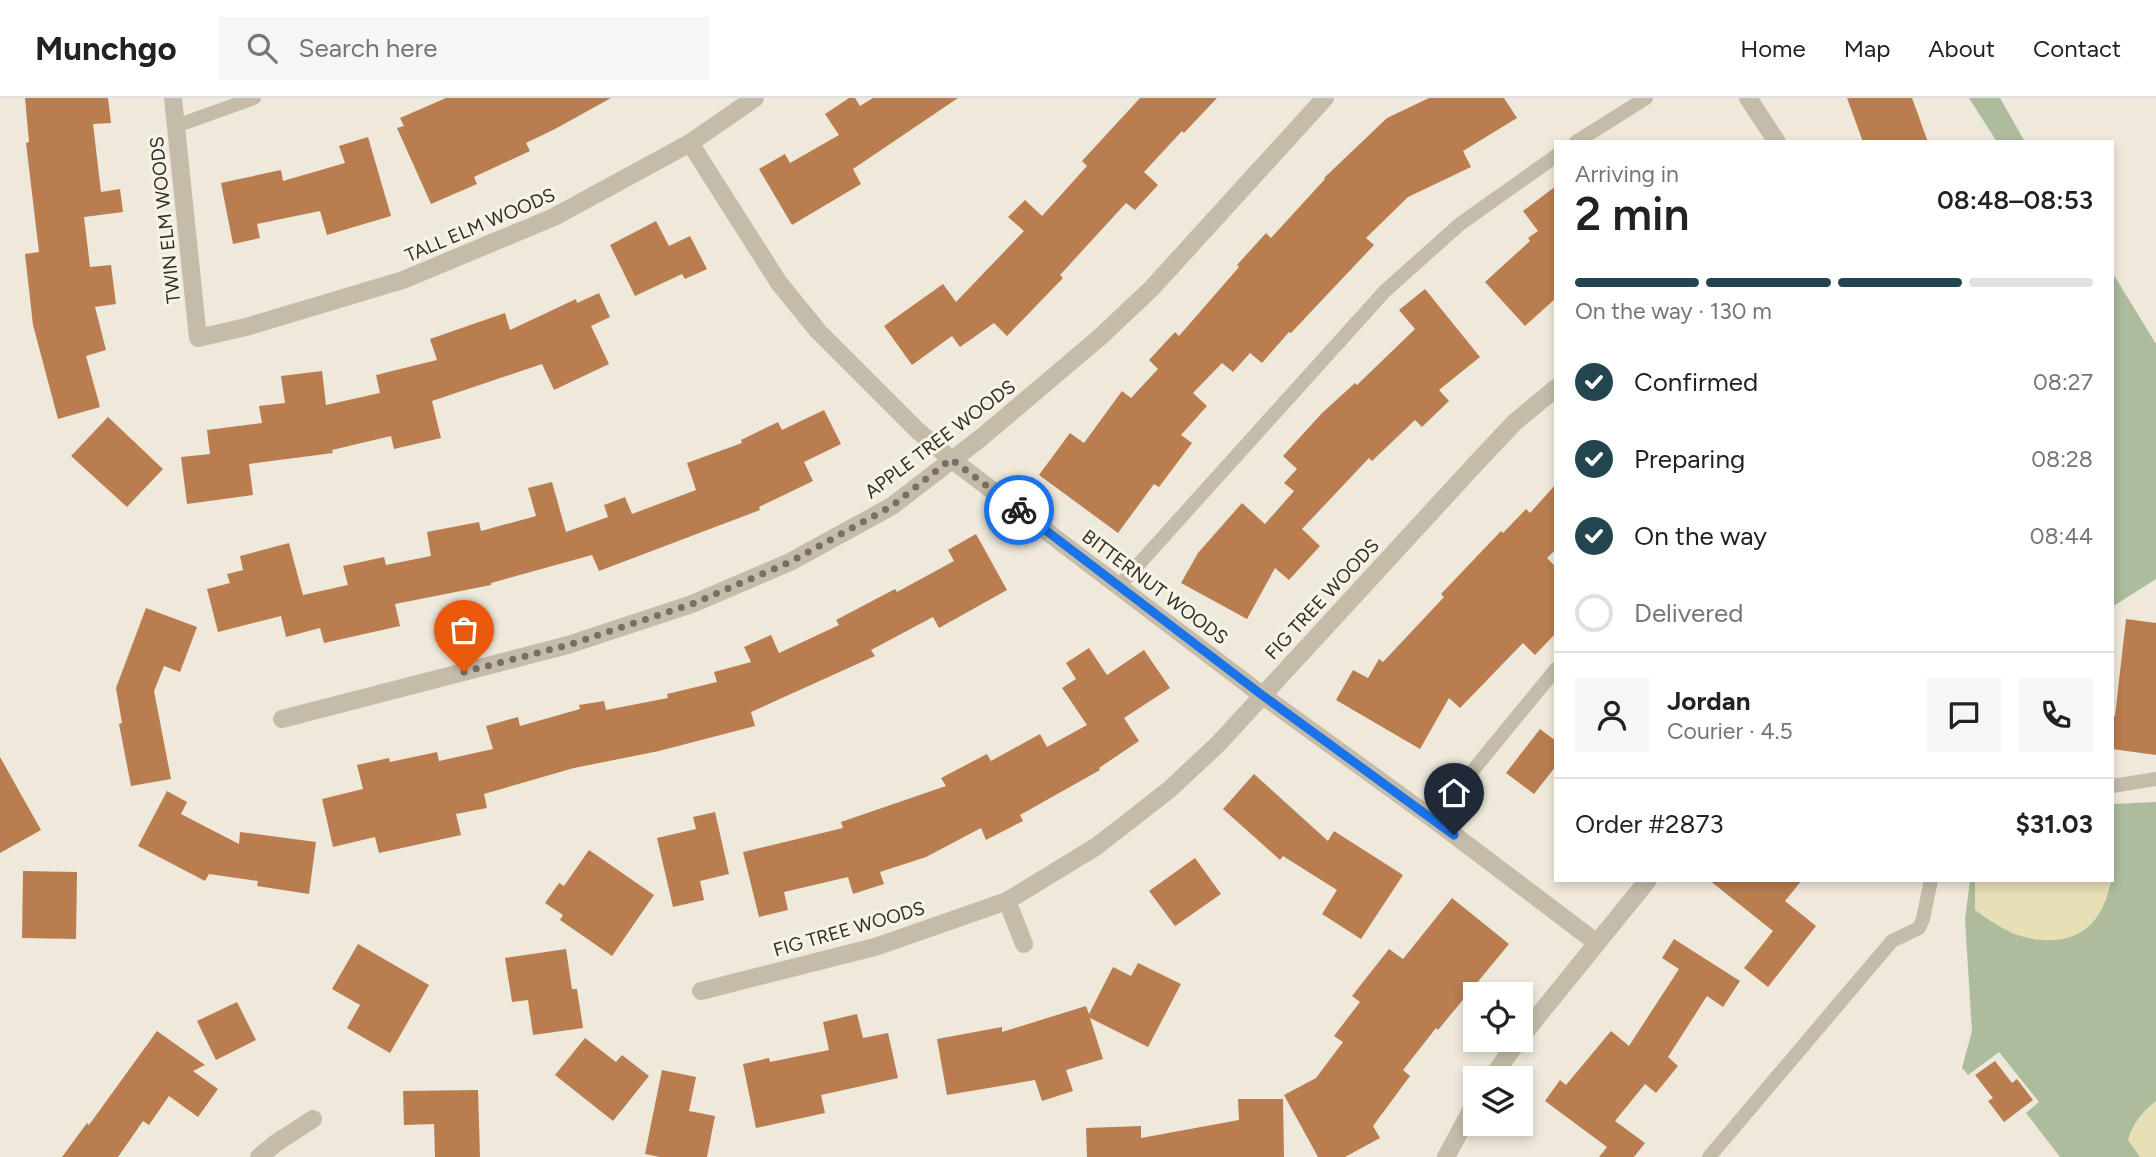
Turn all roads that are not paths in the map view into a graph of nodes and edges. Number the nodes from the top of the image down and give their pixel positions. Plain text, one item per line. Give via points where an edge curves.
1 (173, 98) edge
2 (254, 98) edge
3 (755, 98) edge
4 (1325, 98) edge
5 (1646, 98) edge
6 (1748, 98) edge
7 (176, 126) junction
8 (1579, 140) edge
9 (1776, 140) edge
10 (690, 143) junction
11 (1554, 157) edge
12 (198, 338) joint
13 (1554, 390) edge
14 (951, 459) junction
15 (1119, 586) junction
16 (1554, 672) edge
17 (1262, 695) junction
18 (282, 719) dead end
19 (2156, 779) edge
20 (2114, 786) edge
21 (1433, 819) junction
22 (1646, 882) edge
23 (1931, 882) edge
24 (1007, 901) junction
25 (1597, 943) junction
26 (1024, 944) dead end
27 (701, 991) dead end
28 (1533, 1022) edge
29 (313, 1119) dead end
30 (1463, 1125) edge
31 (259, 1157) edge
32 (1446, 1157) edge
33 (1709, 1157) edge

1 - 7 street, TWIN ELM WOODS
2 - 7 lane
3 - 10 street, TALL ELM WOODS
4 - 14 street, APPLE TREE WOODS via 1151,289 1043,387
5 - 8 lane
6 - 9 street
7 - 12 street, TWIN ELM WOODS
10 - 12 street, TALL ELM WOODS via 554,217 403,280
10 - 14 street, BITTERNUT WOODS via 779,283 818,331
11 - 15 lane via 1460,224 1385,291
13 - 17 street, FIG TREE WOODS via 1480,459
14 - 15 street, BITTERNUT WOODS
14 - 18 street, APPLE TREE WOODS via 892,506 790,562 692,604 568,645
15 - 17 street, BITTERNUT WOODS
16 - 21 lane
17 - 21 street, BITTERNUT WOODS
17 - 24 street, FIG TREE WOODS via 1170,789 1097,846
19 - 20 lane
21 - 25 street, BITTERNUT WOODS
22 - 25 street
23 - 33 lane via 1919,928 1892,941
24 - 26 street
24 - 27 street, FIG TREE WOODS via 875,947
25 - 28 street
29 - 31 street
30 - 32 street

